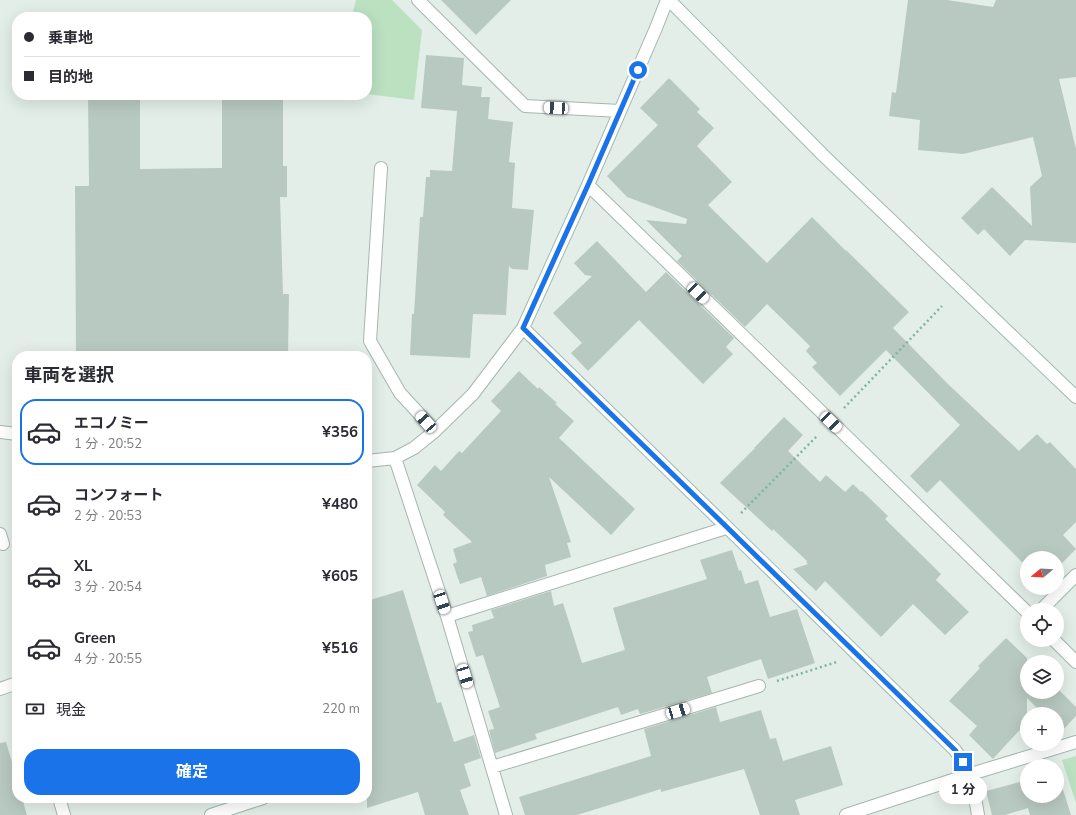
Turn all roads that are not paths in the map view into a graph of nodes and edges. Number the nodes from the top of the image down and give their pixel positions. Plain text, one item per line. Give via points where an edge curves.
1 (418, 0) edge
2 (668, 0) edge
3 (620, 111) junction
4 (381, 168) dead end
5 (588, 185) junction
6 (523, 328) junction
7 (1076, 397) edge
8 (435, 431) junction
9 (0, 432) edge
10 (12, 433) edge
11 (395, 458) junction
12 (372, 460) edge
13 (726, 528) junction
14 (1076, 575) edge
15 (1048, 603) edge
16 (1020, 605) edge
17 (447, 616) junction
18 (1061, 647) edge
19 (1076, 662) edge
20 (12, 685) edge
21 (759, 686) road end
22 (0, 689) edge
23 (1076, 742) edge
24 (492, 767) junction
25 (971, 774) junction
26 (60, 803) edge
27 (254, 803) edge
28 (242, 810) edge
29 (64, 815) edge
30 (211, 815) edge
31 (506, 815) edge
32 (846, 815) edge
33 (978, 815) edge

1 - 3 street via 525,106
2 - 3 street
2 - 7 street via 824,156
3 - 5 street
4 - 8 street via 370,341 400,394
5 - 6 street
5 - 16 street
6 - 8 street via 473,394
6 - 13 street
8 - 11 street via 414,448
9 - 10 street
11 - 12 street
11 - 17 street
13 - 17 street
13 - 25 street via 955,750
14 - 15 street
17 - 24 street
18 - 19 street
20 - 22 street
21 - 24 street
23 - 25 street
24 - 31 street
25 - 32 street
25 - 33 street
26 - 29 street
27 - 28 street
28 - 30 street

